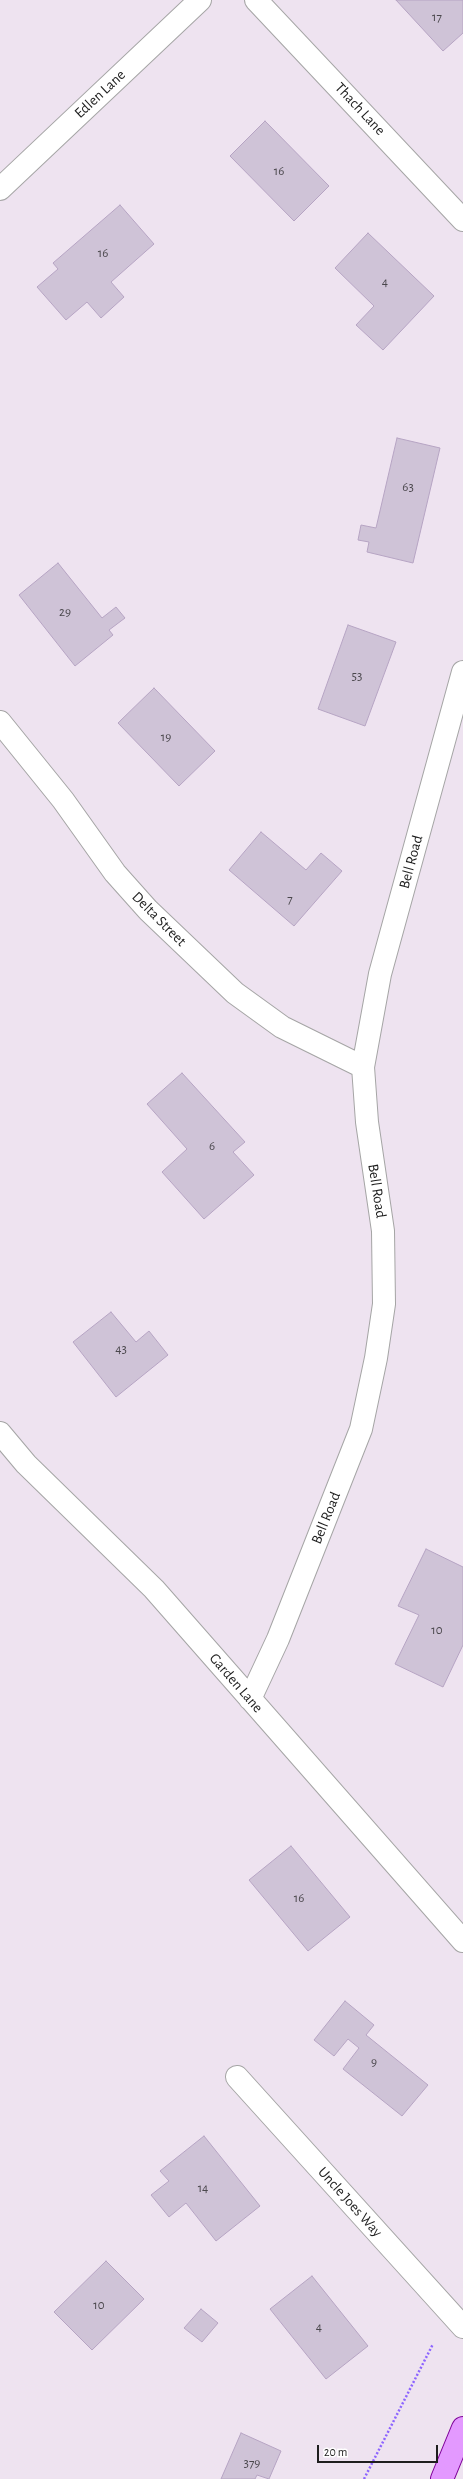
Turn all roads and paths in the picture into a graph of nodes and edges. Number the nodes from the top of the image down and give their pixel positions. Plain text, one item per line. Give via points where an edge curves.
1 (200, 0) edge
2 (256, 0) edge
3 (0, 189) edge
4 (463, 220) edge
5 (463, 672) edge
6 (0, 722) edge
7 (363, 1067) junction
8 (0, 1433) edge
9 (250, 1700) junction
10 (463, 1941) edge
11 (237, 2077) dead end
12 (463, 2327) edge
13 (437, 2338) dead end
14 (463, 2428) edge
15 (364, 2479) edge
16 (442, 2479) edge

1 - 3 street, Edlen Lane
2 - 4 street, Thach Lane
5 - 7 street, Bell Road via 380,974
6 - 7 street, Delta Street via 63,800 115,873 159,920 236,993 282,1027
7 - 9 street, Bell Road via 367,1122 383,1231 384,1304 376,1358 361,1429 278,1639
8 - 9 street, Garden Lane via 43,1480 154,1589
9 - 10 street, Garden Lane
11 - 12 street, Uncle Joes Way
13 - 15 path
14 - 16 main road

